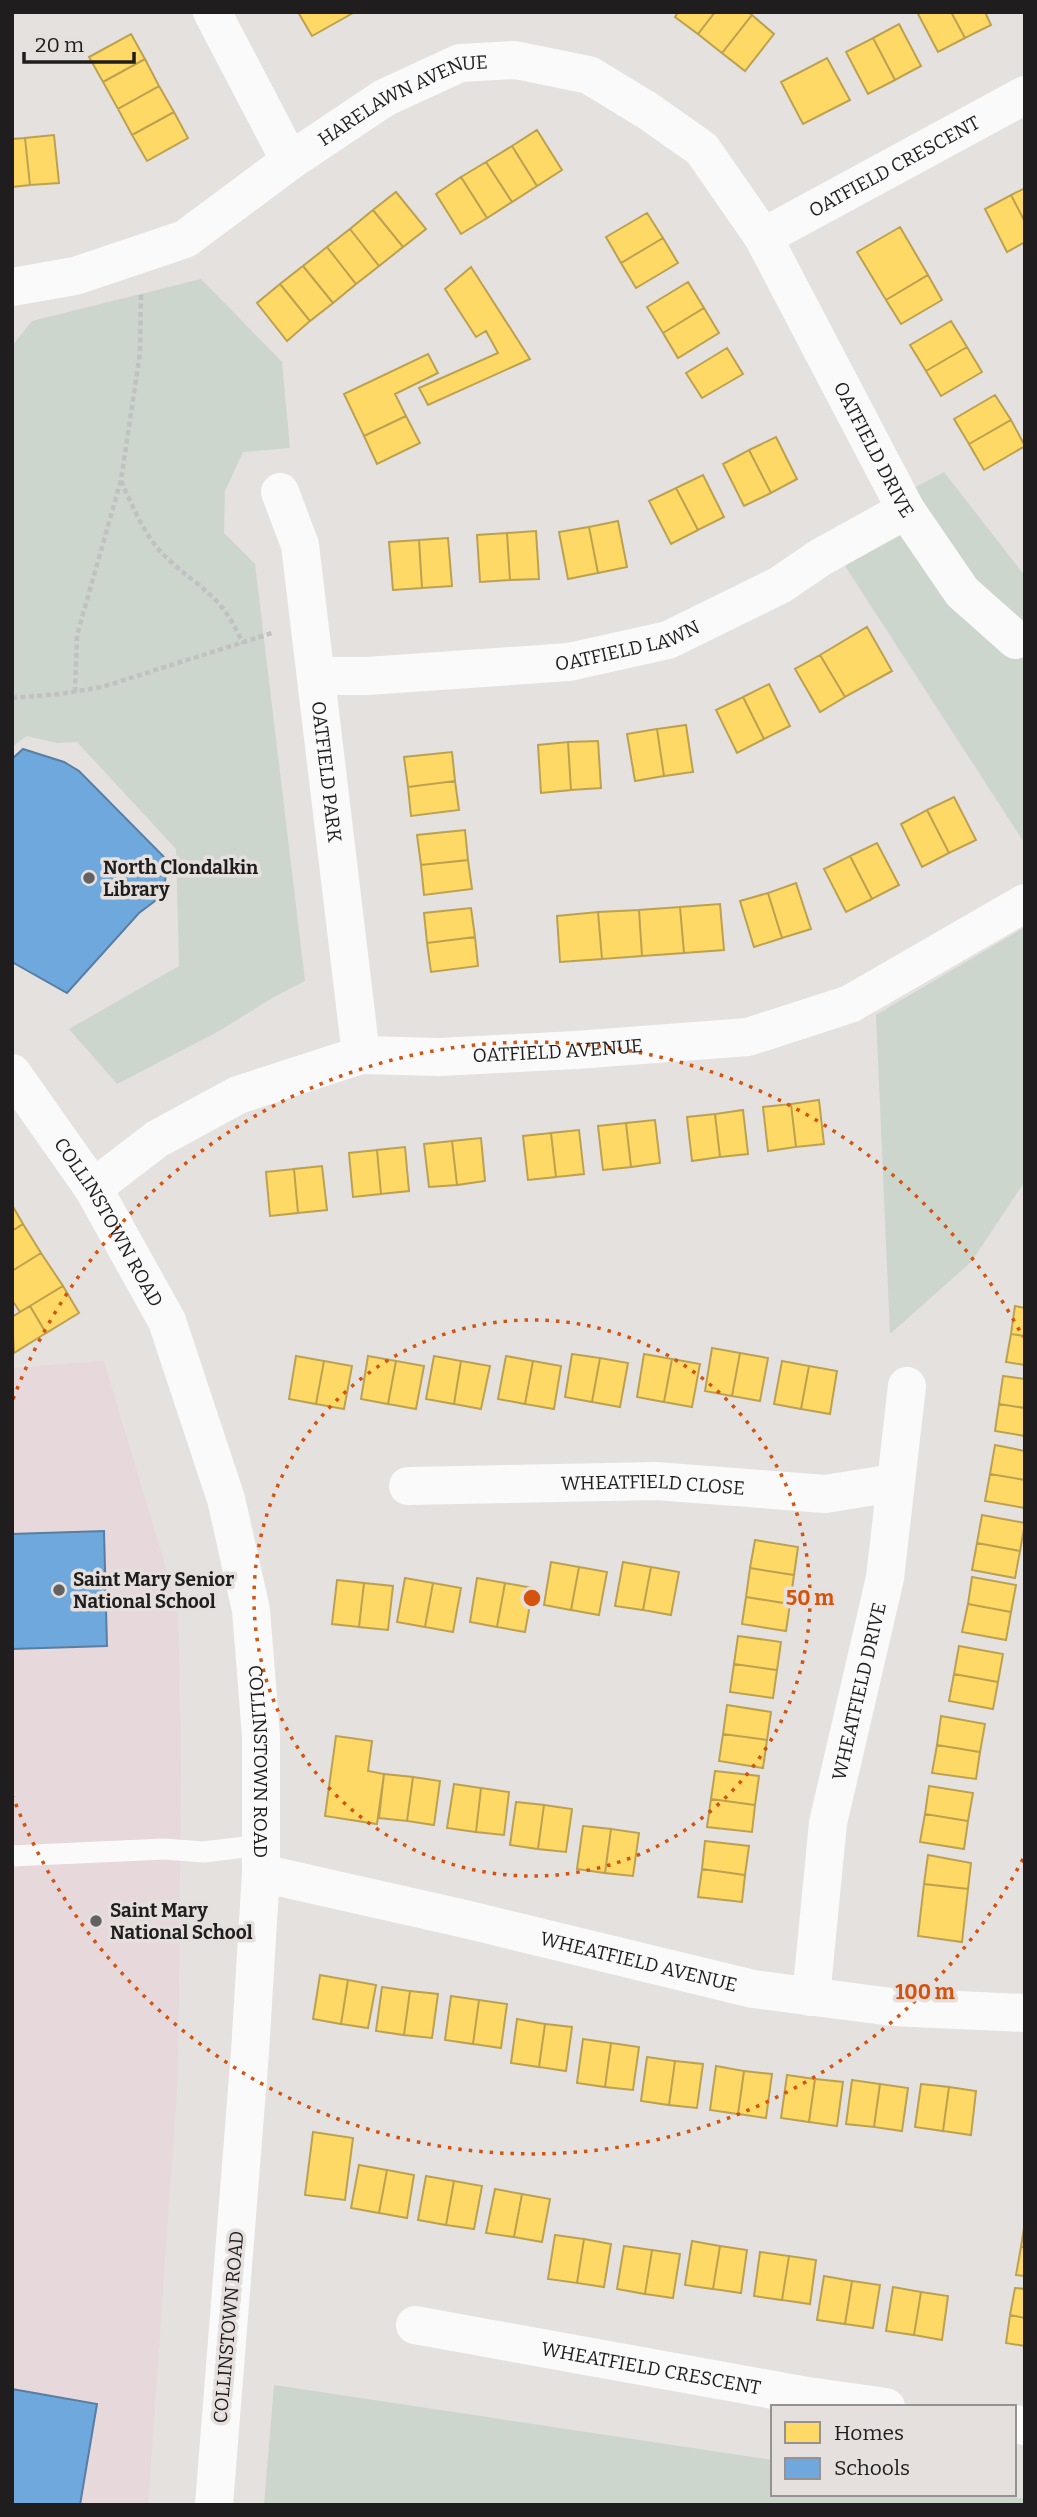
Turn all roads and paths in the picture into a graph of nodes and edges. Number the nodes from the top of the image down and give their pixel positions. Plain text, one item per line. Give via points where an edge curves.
1 (212, 12) edge
2 (1025, 95) edge
3 (290, 161) junction
4 (763, 237) junction
5 (141, 285) dead end
6 (12, 287) edge
7 (121, 480) junction
8 (280, 492) dead end
9 (906, 510) junction
10 (276, 632) dead end
11 (1016, 640) dead end
12 (243, 643) junction
13 (318, 676) junction
14 (75, 692) junction
15 (12, 698) edge
16 (1025, 903) edge
17 (361, 1055) junction
18 (12, 1073) edge
19 (93, 1188) junction
20 (907, 1386) dead end
21 (894, 1483) junction
22 (408, 1486) dead end
23 (12, 1856) edge
24 (261, 1859) junction
25 (811, 1997) junction
26 (1025, 2013) edge
27 (415, 2325) dead end
28 (872, 2405) edge
29 (214, 2505) edge

1 - 3 street
2 - 4 street, OATFIELD CRESCENT
3 - 4 street, HARELAWN AVENUE via 384,97 460,63 515,60 589,75 702,149
3 - 6 street, HARELAWN AVENUE via 185,239 75,276
4 - 9 street, OATFIELD DRIVE
5 - 7 path via 140,353
7 - 12 path via 158,550 219,604
7 - 14 path via 77,635
8 - 13 street, OATFIELD PARK via 300,545
9 - 11 street, OATFIELD DRIVE via 962,592
9 - 13 street, OATFIELD LAWN via 780,585 667,640 569,662
10 - 12 path
12 - 14 path
13 - 17 street, OATFIELD PARK
14 - 15 path
16 - 17 street, OATFIELD AVENUE via 850,1004 748,1037 467,1055
17 - 19 street, OATFIELD AVENUE via 238,1095 156,1139
18 - 19 street, COLLINSTOWN ROAD
19 - 24 street, COLLINSTOWN ROAD via 166,1321 226,1499 251,1610 261,1736
20 - 21 street, WHEATFIELD DRIVE
21 - 22 street, WHEATFIELD CLOSE via 825,1494 656,1481
21 - 25 street, WHEATFIELD DRIVE via 885,1578 828,1823
23 - 24 lane via 164,1849
24 - 25 street, WHEATFIELD AVENUE via 465,1919 753,1989
24 - 29 street, COLLINSTOWN ROAD
25 - 26 street, WHEATFIELD AVENUE via 892,2007
27 - 28 street, WHEATFIELD CRESCENT

